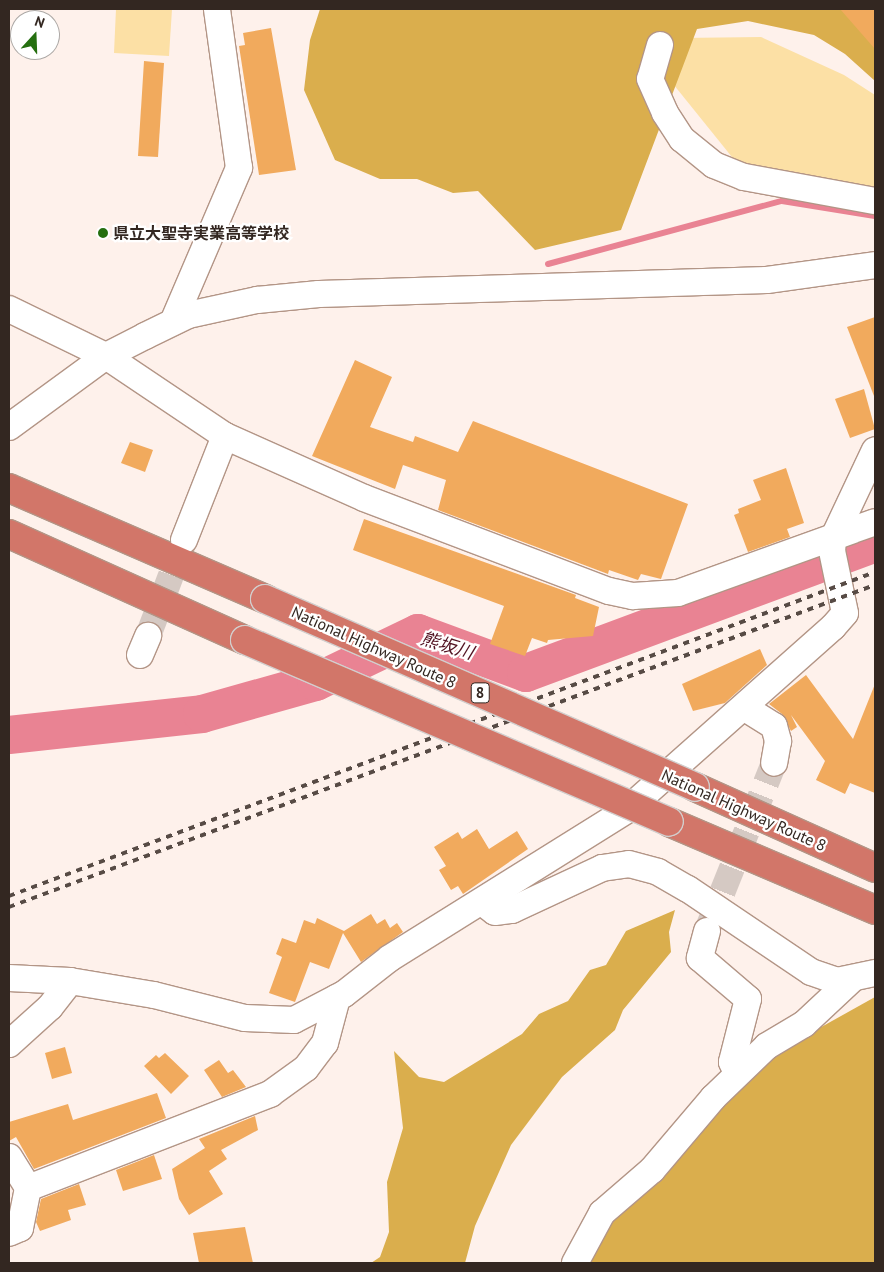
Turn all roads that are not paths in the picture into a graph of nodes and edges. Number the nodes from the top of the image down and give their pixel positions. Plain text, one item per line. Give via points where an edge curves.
1 (217, 9) edge
2 (660, 44) dead end
3 (875, 201) edge
4 (875, 265) edge
5 (9, 310) edge
6 (173, 322) junction
7 (106, 356) junction
8 (9, 427) edge
9 (226, 436) junction
10 (875, 450) edge
11 (9, 488) edge
12 (875, 522) edge
13 (9, 534) edge
14 (184, 540) tunnel mouth
15 (833, 552) junction
16 (745, 708) junction
17 (774, 763) tunnel mouth
18 (875, 868) edge
19 (482, 902) junction
20 (875, 910) edge
21 (707, 931) tunnel mouth
22 (875, 973) edge
23 (9, 978) edge
24 (70, 981) junction
25 (850, 981) junction
26 (337, 998) junction
27 (9, 1044) edge
28 (737, 1074) junction
29 (9, 1157) edge
30 (28, 1188) junction
31 (9, 1233) edge
32 (575, 1263) edge

1 - 6 street via 239,168
2 - 3 street via 650,79 665,113 682,139 714,166 744,177
4 - 6 street via 767,280 320,294 257,300
5 - 7 street
6 - 7 street
7 - 8 street
7 - 9 street
9 - 14 street
9 - 15 street via 364,498 609,591 633,596 678,593
10 - 15 street
11 - 18 highway, National Highway Route 8 / 8, bridge
12 - 15 street
13 - 20 highway, bridge via 245,640
15 - 16 street via 845,613
16 - 17 street via 774,726 778,740
16 - 19 street via 628,809
19 - 25 street via 494,912 512,910 602,868 629,864 658,872 688,889 811,972 837,981
19 - 26 street via 390,958
21 - 28 street via 700,958 748,999 732,1062
22 - 25 street
23 - 24 street
24 - 26 street via 154,995 245,1018 294,1020
24 - 27 street via 50,1007
25 - 28 street via 804,1024 767,1046
26 - 30 street via 325,1043 306,1068 270,1094
28 - 32 street via 652,1170 602,1213
29 - 30 street
30 - 31 street via 20,1228

